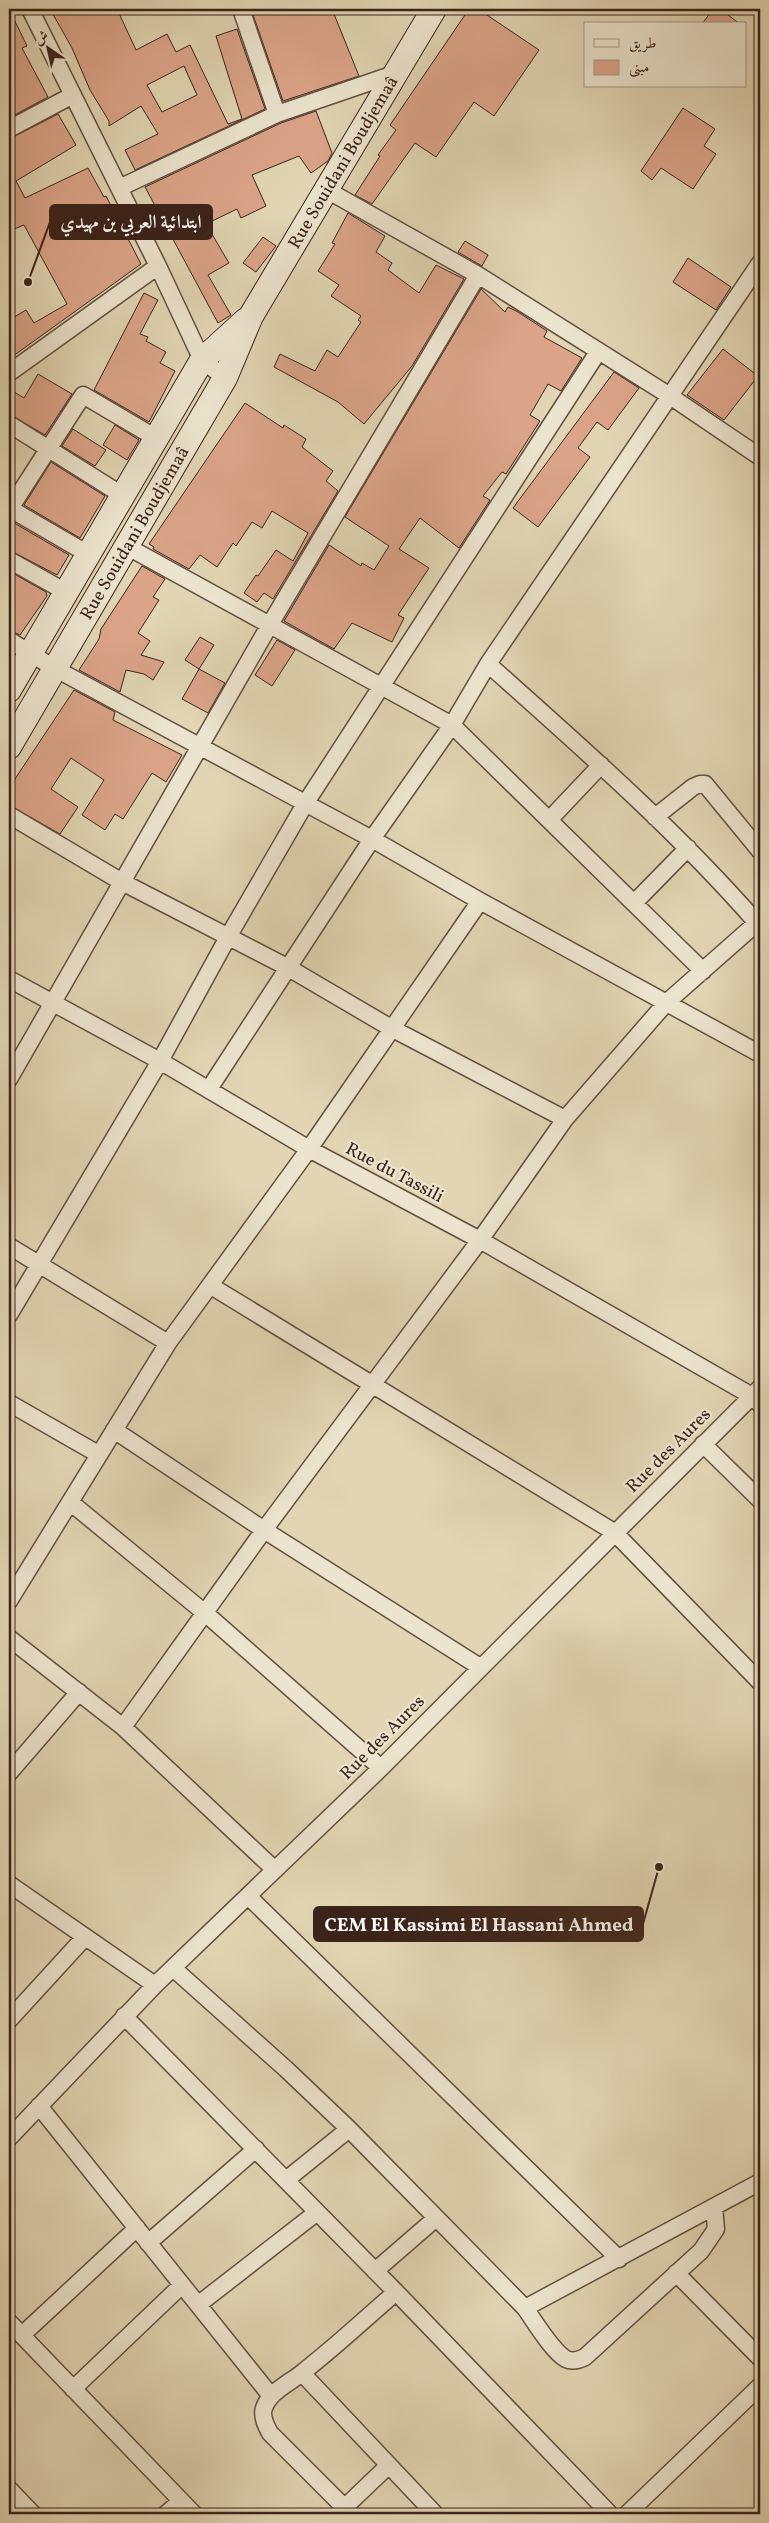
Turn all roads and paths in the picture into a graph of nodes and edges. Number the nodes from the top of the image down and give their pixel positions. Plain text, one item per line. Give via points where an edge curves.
1 (30, 9) edge
2 (241, 9) edge
3 (434, 9) edge
4 (397, 73) junction
5 (73, 94) junction
6 (277, 114) junction
7 (9, 129) edge
8 (119, 188) junction
9 (325, 189) junction
10 (760, 263) edge
11 (158, 266) junction
12 (478, 275) junction
13 (250, 316) junction
14 (598, 352) junction
15 (202, 360) junction
16 (9, 373) edge
17 (224, 378) junction
18 (670, 396) junction
19 (9, 424) edge
20 (156, 438) junction
21 (48, 449) junction
22 (760, 457) edge
23 (122, 495) junction
24 (9, 509) edge
25 (126, 546) junction
26 (88, 554) junction
27 (9, 560) edge
28 (66, 592) junction
29 (269, 626) junction
30 (9, 640) edge
31 (31, 652) junction
32 (488, 664) junction
33 (54, 668) junction
34 (381, 686) junction
35 (9, 690) edge
36 (452, 725) junction
37 (9, 747) edge
38 (200, 748) junction
39 (601, 765) junction
40 (305, 804) junction
41 (9, 816) edge
42 (655, 817) junction
43 (549, 820) junction
44 (372, 839) junction
45 (688, 848) junction
46 (760, 851) edge
47 (122, 882) junction
48 (480, 901) junction
49 (634, 903) junction
50 (759, 922) edge
51 (228, 937) junction
52 (287, 967) junction
53 (703, 970) junction
54 (9, 979) edge
55 (53, 1003) junction
56 (666, 1003) junction
57 (391, 1028) junction
58 (760, 1054) edge
59 (160, 1061) junction
60 (9, 1079) edge
61 (209, 1089) junction
62 (565, 1119) junction
63 (309, 1149) junction
64 (480, 1240) junction
65 (9, 1246) edge
66 (38, 1262) junction
67 (211, 1286) junction
68 (9, 1315) edge
69 (168, 1343) junction
70 (372, 1384) junction
71 (757, 1396) edge
72 (9, 1403) edge
73 (114, 1430) junction
74 (703, 1444) junction
75 (98, 1454) junction
76 (760, 1500) edge
77 (70, 1502) junction
78 (264, 1530) junction
79 (614, 1532) junction
80 (9, 1601) edge
81 (205, 1613) junction
82 (9, 1638) edge
83 (480, 1667) junction
84 (760, 1682) edge
85 (79, 1692) junction
86 (122, 1727) junction
87 (381, 1768) junction
88 (9, 1773) edge
89 (275, 1870) junction
90 (9, 1884) edge
91 (248, 1896) junction
92 (85, 1938) junction
93 (173, 1968) junction
94 (155, 1985) junction
95 (124, 2016) junction
96 (9, 2020) edge
97 (39, 2106) junction
98 (349, 2129) junction
99 (9, 2138) edge
100 (256, 2149) junction
101 (286, 2180) junction
102 (760, 2182) edge
103 (714, 2207) junction
104 (316, 2213) junction
105 (435, 2219) junction
106 (137, 2228) junction
107 (148, 2243) junction
108 (618, 2259) junction
109 (375, 2271) junction
110 (676, 2273) junction
111 (182, 2285) junction
112 (396, 2292) junction
113 (199, 2304) junction
114 (526, 2308) junction
115 (9, 2322) edge
116 (22, 2335) junction
117 (760, 2358) edge
118 (302, 2373) junction
119 (760, 2386) edge
120 (73, 2389) junction
121 (272, 2396) junction
122 (389, 2466) junction
123 (9, 2489) edge
124 (181, 2501) junction
125 (348, 2511) edge
126 (33, 2514) edge
127 (166, 2514) edge
128 (194, 2514) edge
129 (435, 2514) edge
130 (610, 2514) edge
131 (627, 2514) edge

1 - 5 street
2 - 6 street
3 - 4 main road, Rue Souidani Boudjemaâ
4 - 6 street
4 - 9 main road, Rue Souidani Boudjemaâ
5 - 7 street
5 - 8 street
6 - 8 street
8 - 11 street
9 - 12 street
9 - 13 main road, Rue Souidani Boudjemaâ
10 - 18 street
11 - 15 street
11 - 16 street
12 - 14 street
12 - 29 street
13 - 15 main road, Rue Souidani Boudjemaâ
13 - 17 main road, Rue Souidani Boudjemaâ
14 - 18 street
14 - 34 street
15 - 17 street
15 - 20 main road, Rue Souidani Boudjemaâ
17 - 25 main road, Rue Souidani Boudjemaâ
18 - 22 street
18 - 32 street
19 - 21 street
20 - 21 street via 83,395
20 - 23 main road, Rue Souidani Boudjemaâ
21 - 23 street
21 - 24 street
23 - 26 main road, Rue Souidani Boudjemaâ
24 - 26 street
25 - 29 street
25 - 33 main road, Rue Souidani Boudjemaâ
26 - 28 main road, Rue Souidani Boudjemaâ
27 - 28 street
28 - 31 main road, Rue Souidani Boudjemaâ
29 - 34 street
29 - 38 street
30 - 31 street
31 - 33 street
31 - 35 main road, Rue Souidani Boudjemaâ
32 - 36 street
32 - 39 street
33 - 37 main road, Rue Souidani Boudjemaâ
33 - 38 street
34 - 36 street
34 - 40 street
36 - 43 street
36 - 44 street
38 - 40 street
38 - 47 street
39 - 42 street
39 - 43 street
40 - 44 street
40 - 51 street
41 - 47 street
42 - 45 street
42 - 46 street via 692,787 705,784
43 - 49 street
44 - 48 street
44 - 52 street
45 - 49 street
45 - 50 street
47 - 51 street
47 - 55 street
48 - 56 street
48 - 57 street
49 - 53 street
50 - 53 street
51 - 52 street
51 - 59 street
52 - 57 street
52 - 61 street
53 - 56 street
54 - 55 street, Rue du Tassili
55 - 59 street, Rue du Tassili
55 - 60 street
56 - 58 street
56 - 62 street
57 - 62 street
57 - 63 street
59 - 61 street, Rue du Tassili
59 - 66 street
61 - 63 street, Rue du Tassili
62 - 64 street
63 - 64 street, Rue du Tassili
63 - 67 street
64 - 70 street
64 - 71 street, Rue du Tassili
65 - 66 street
66 - 68 street
66 - 69 street
67 - 69 street
67 - 70 street
69 - 73 street
70 - 78 street
70 - 79 street
71 - 74 street, Rue des Aures
72 - 75 street
73 - 75 street
73 - 78 street
74 - 76 street
74 - 79 street, Rue des Aures
75 - 77 street
77 - 80 street
77 - 81 street
78 - 81 street
78 - 83 street
79 - 83 street, Rue des Aures
79 - 84 street
81 - 86 street
81 - 87 street
82 - 85 street
83 - 87 street, Rue des Aures
85 - 86 street
85 - 88 street
86 - 89 street
87 - 89 street, Rue des Aures
89 - 91 street, Rue des Aures
90 - 92 street
91 - 93 street, Rue des Aures
91 - 108 street
92 - 94 street
92 - 96 street
93 - 94 street, Rue des Aures
93 - 98 street
94 - 95 street, Rue des Aures
95 - 97 street, Rue des Aures
95 - 100 street
97 - 99 street, Rue des Aures
97 - 106 street
98 - 101 street
98 - 105 street
100 - 101 street
100 - 107 street
101 - 104 street
102 - 103 street
103 - 108 street
103 - 110 street via 716,2229 701,2251
104 - 109 street
104 - 113 street
105 - 109 street
105 - 114 street
106 - 107 street
106 - 116 street
107 - 111 street
108 - 114 street
109 - 112 street
110 - 114 street via 578,2360 566,2359 558,2352
110 - 117 street
111 - 113 street
111 - 120 street
112 - 118 street
112 - 130 street
113 - 121 street
115 - 116 street
116 - 120 street
118 - 121 street
118 - 122 street
119 - 131 street
120 - 124 street
121 - 125 street via 264,2409 270,2433
122 - 125 street
122 - 129 street
123 - 126 street
124 - 127 street
124 - 128 street

